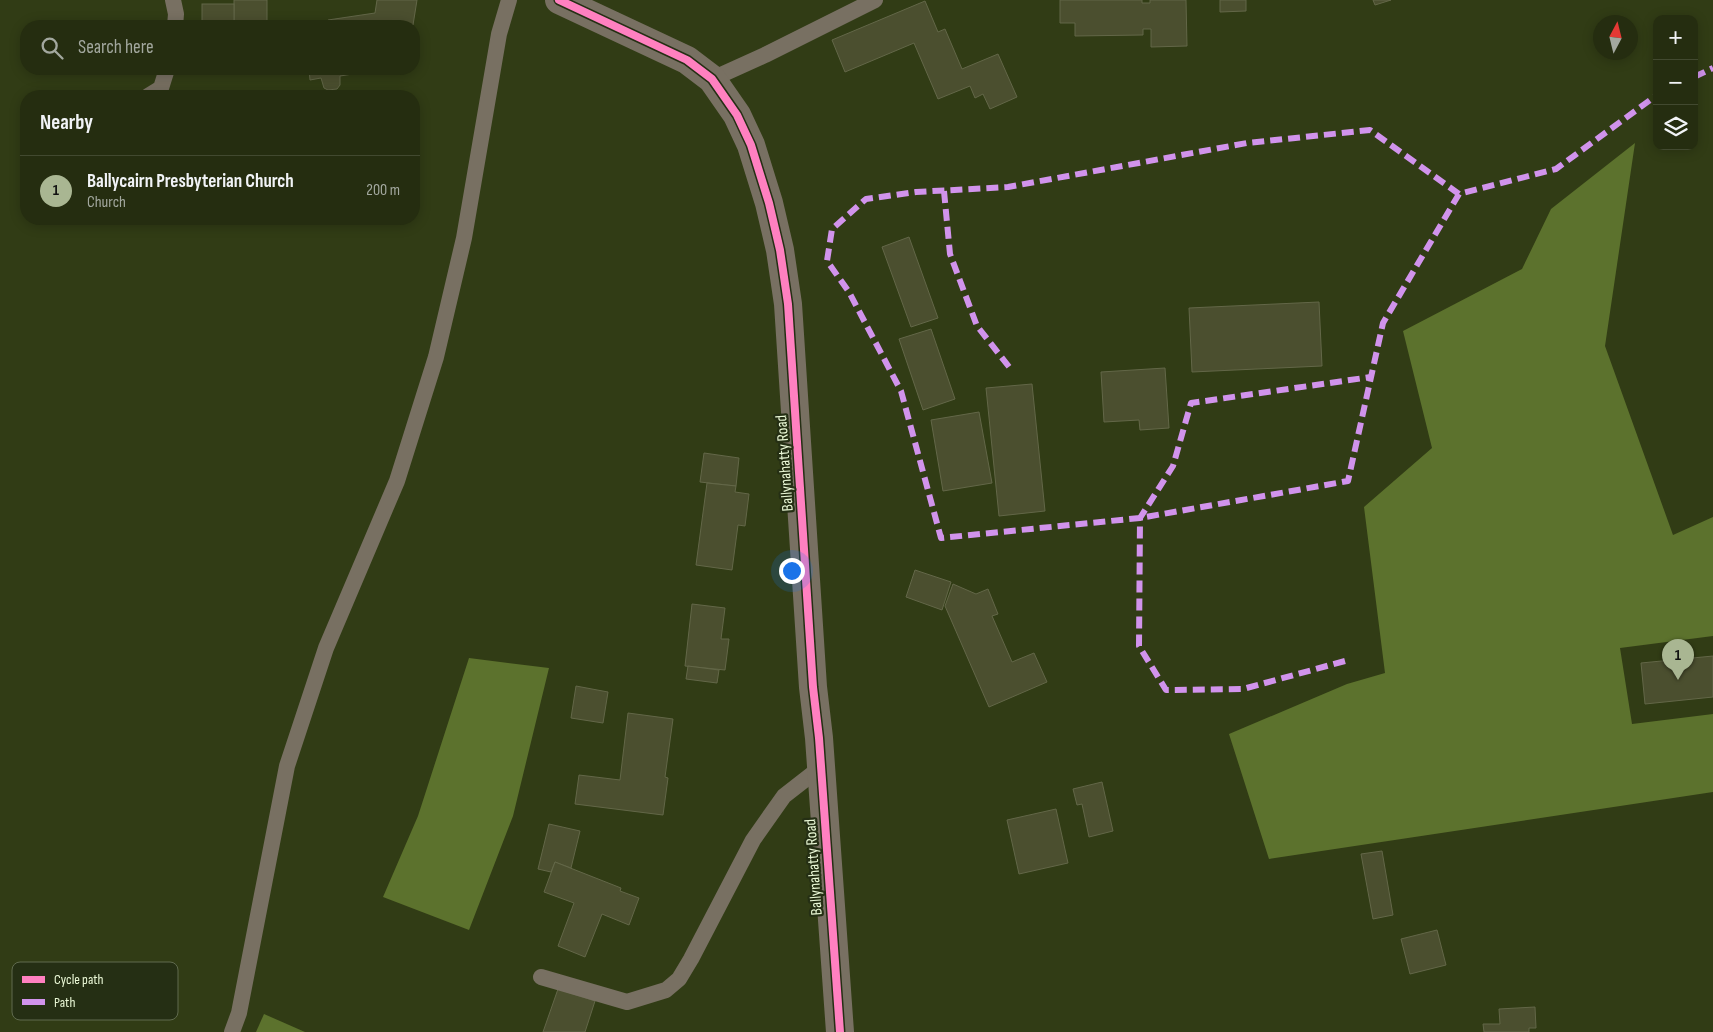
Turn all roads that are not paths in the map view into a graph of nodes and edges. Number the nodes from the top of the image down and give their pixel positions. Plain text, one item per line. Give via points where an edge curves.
1 (173, 0) edge
2 (509, 0) edge
3 (558, 0) edge
4 (875, 0) edge
5 (175, 20) edge
6 (165, 75) edge
7 (712, 79) junction
8 (158, 90) edge
9 (820, 768) junction
10 (541, 977) dead end
11 (232, 1032) edge
12 (840, 1032) edge

1 - 5 lane
2 - 11 lane via 499,34 464,238 436,356 397,481 326,648 287,766 239,1013
3 - 7 street, Ballynahatty Road via 688,60
4 - 7 lane
6 - 8 lane
7 - 9 street, Ballynahatty Road via 737,115 751,145 780,250 788,304
9 - 10 lane via 784,796 753,840 691,959 679,979 666,990 627,1002
9 - 12 street, Ballynahatty Road

